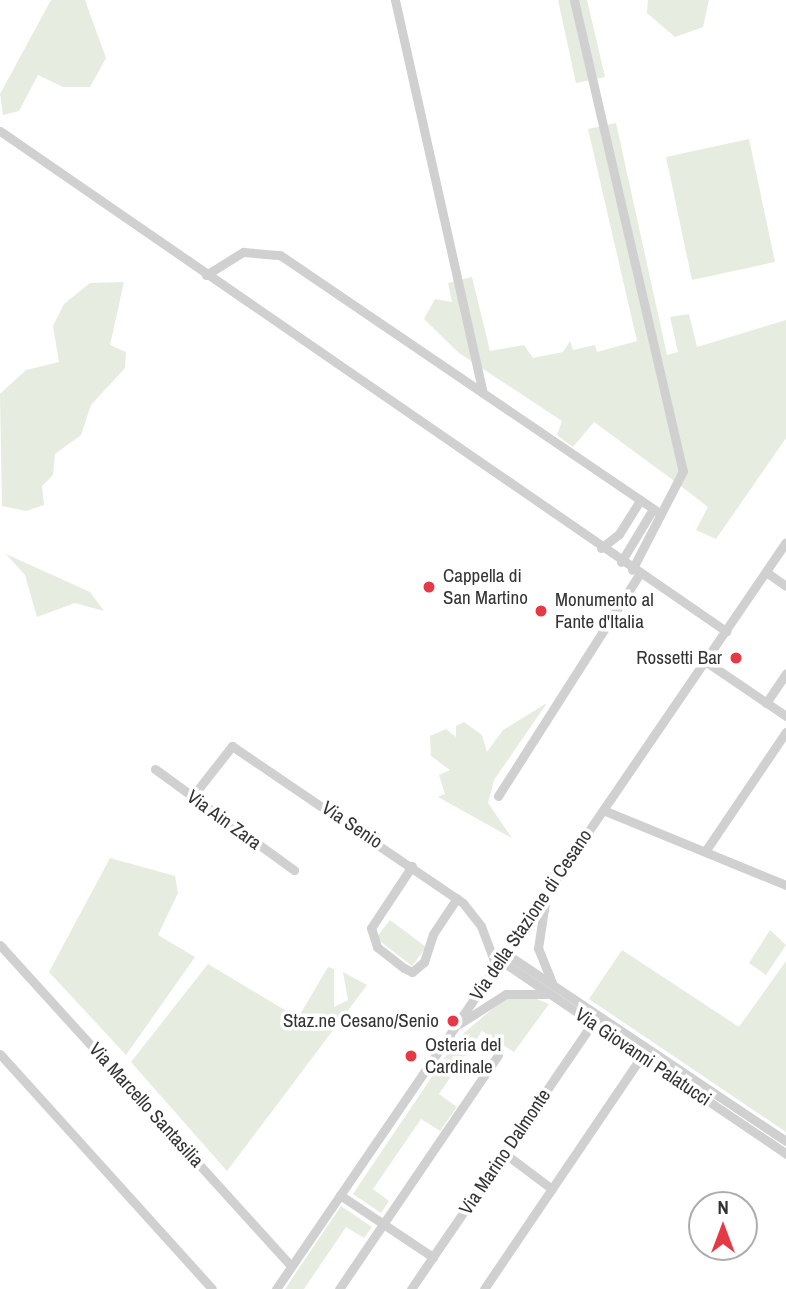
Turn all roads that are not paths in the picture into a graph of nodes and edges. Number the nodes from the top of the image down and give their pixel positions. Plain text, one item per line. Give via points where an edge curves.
1 (395, 0) edge
2 (574, 0) edge
3 (0, 131) edge
4 (206, 275) junction
5 (484, 393) junction
6 (640, 500) junction
7 (655, 510) junction
8 (786, 542) edge
9 (601, 548) junction
10 (621, 562) junction
11 (636, 572) junction
12 (766, 572) junction
13 (786, 586) edge
14 (726, 631) junction
15 (705, 661) junction
16 (786, 673) edge
17 (766, 703) junction
18 (786, 716) edge
19 (786, 732) edge
20 (155, 769) dead end
21 (498, 796) dead end
22 (192, 797) junction
23 (603, 810) junction
24 (706, 850) junction
25 (412, 866) junction
26 (294, 870) dead end
27 (786, 885) edge
28 (547, 891) junction
29 (457, 898) junction
30 (0, 945) edge
31 (500, 960) junction
32 (553, 985) junction
33 (552, 995) junction
34 (595, 1019) junction
35 (453, 1028) junction
36 (645, 1052) junction
37 (0, 1054) edge
38 (499, 1055) dead end
39 (786, 1141) edge
40 (504, 1153) junction
41 (786, 1154) edge
42 (552, 1189) junction
43 (340, 1195) junction
44 (384, 1225) junction
45 (433, 1257) junction
46 (291, 1266) junction
47 (212, 1289) edge
48 (276, 1289) edge
49 (339, 1289) edge
50 (411, 1289) edge
51 (484, 1289) edge

1 - 5 street
2 - 7 street via 683,471
3 - 4 street
4 - 5 street via 243,252 280,255
4 - 9 street
5 - 6 street
6 - 7 street
6 - 9 street
7 - 10 street
7 - 11 street via 646,552
8 - 12 street, Via della Stazione di Cesano
9 - 10 street
10 - 11 street
11 - 14 street
11 - 21 street
12 - 13 street
12 - 14 street, Via della Stazione di Cesano
14 - 15 street, Via della Stazione di Cesano
15 - 17 street
15 - 23 street, Via della Stazione di Cesano
16 - 17 street
17 - 18 street
19 - 24 street
20 - 22 street, Via Ain Zara
22 - 25 street, Via Senio via 232,746
22 - 26 street, Via Ain Zara
23 - 24 street
23 - 28 street, Via della Stazione di Cesano
24 - 27 street
25 - 29 street, Via Senio
25 - 29 street via 371,928 377,947 404,968 412,972 425,962 433,933
28 - 31 street, Via della Stazione di Cesano
28 - 32 street via 538,948
29 - 31 street, Via Senio via 476,916
30 - 46 street, Via Marcello Santasilia
31 - 32 street, Via Giovanni Palatucci
31 - 33 street, Via Giovanni Palatucci
31 - 35 street, Via della Stazione di Cesano
32 - 34 street, Via Giovanni Palatucci
33 - 34 street, Via Giovanni Palatucci
33 - 35 street via 506,994
34 - 36 street, Via Giovanni Palatucci
34 - 40 street, Via Marino Dalmonte
35 - 43 street, Via della Stazione di Cesano
36 - 39 street, Via Giovanni Palatucci
36 - 41 street, Via Giovanni Palatucci
36 - 42 street
37 - 47 street
38 - 44 street
40 - 42 street
40 - 45 street, Via Marino Dalmonte
42 - 51 street
43 - 44 street
43 - 46 street, Via della Stazione di Cesano
44 - 45 street
44 - 49 street
45 - 50 street, Via Marino Dalmonte
46 - 48 street, Via della Stazione di Cesano

